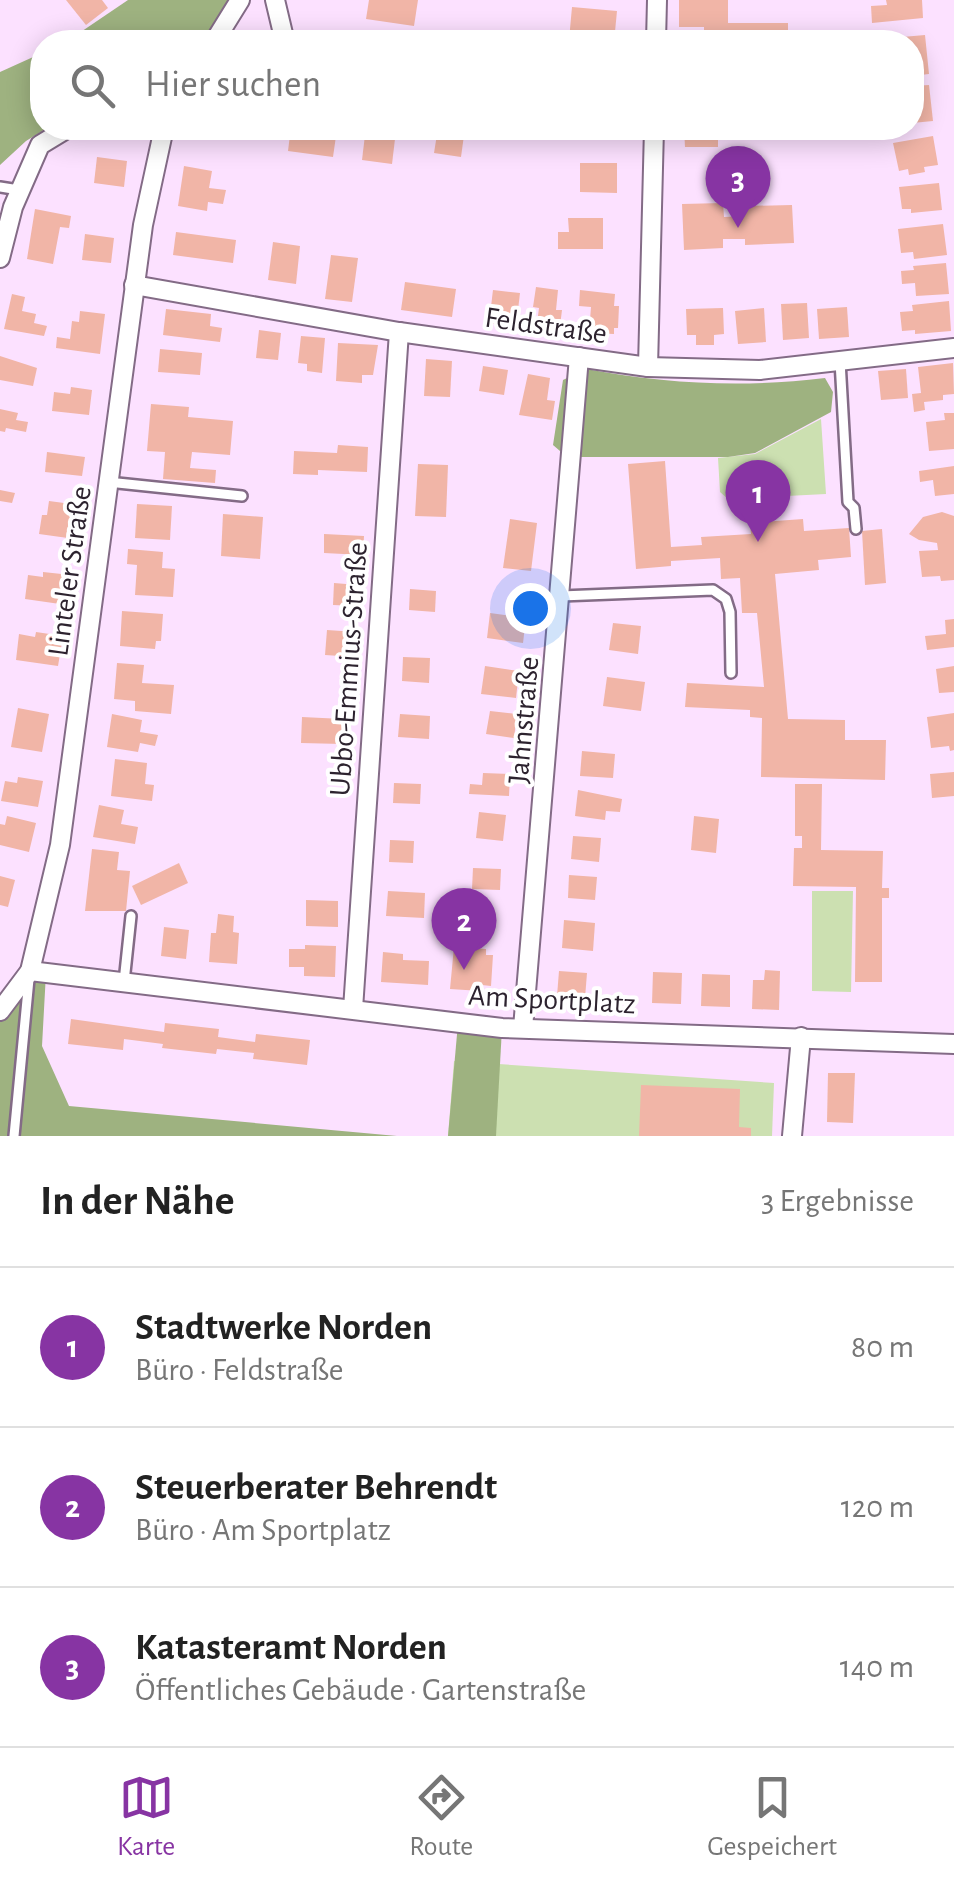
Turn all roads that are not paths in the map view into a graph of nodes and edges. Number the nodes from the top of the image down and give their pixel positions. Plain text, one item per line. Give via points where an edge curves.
1 (240, 0) edge
2 (275, 0) edge
3 (657, 0) edge
4 (221, 30) edge
5 (283, 30) edge
6 (656, 30) edge
7 (48, 140) edge
8 (161, 140) edge
9 (654, 140) edge
10 (9, 188) edge
11 (0, 258) edge
12 (134, 285) junction
13 (399, 332) junction
14 (954, 348) edge
15 (579, 357) junction
16 (840, 360) junction
17 (648, 367) junction
18 (108, 482) junction
19 (242, 496) dead end
20 (856, 529) dead end
21 (561, 596) junction
22 (731, 673) dead end
23 (131, 916) dead end
24 (30, 971) junction
25 (124, 982) junction
26 (353, 1009) junction
27 (0, 1011) edge
28 (523, 1028) junction
29 (801, 1037) junction
30 (954, 1044) edge
31 (14, 1136) edge
32 (792, 1136) edge

1 - 4 street
2 - 5 street
3 - 6 street
7 - 10 street
8 - 12 street, Linteler Straße
9 - 17 street
10 - 11 street
12 - 13 street, Feldstraße
12 - 18 street, Linteler Straße
13 - 15 street, Feldstraße
13 - 26 street, Ubbo-Emmius-Straße
14 - 16 street, Feldstraße
15 - 17 street, Feldstraße
15 - 21 street, Jahnstraße
16 - 17 street, Feldstraße via 760,370
16 - 20 lane via 848,502
18 - 19 lane
18 - 24 street, Linteler Straße via 60,845
21 - 22 lane via 712,590 726,599 730,612
21 - 28 street, Jahnstraße
23 - 25 lane
24 - 25 street, Am Sportplatz
24 - 27 street, Linteler Straße
24 - 31 lane
25 - 26 street, Am Sportplatz
26 - 28 street, Am Sportplatz
28 - 29 street, Am Sportplatz
29 - 30 street, Am Sportplatz
29 - 32 street

